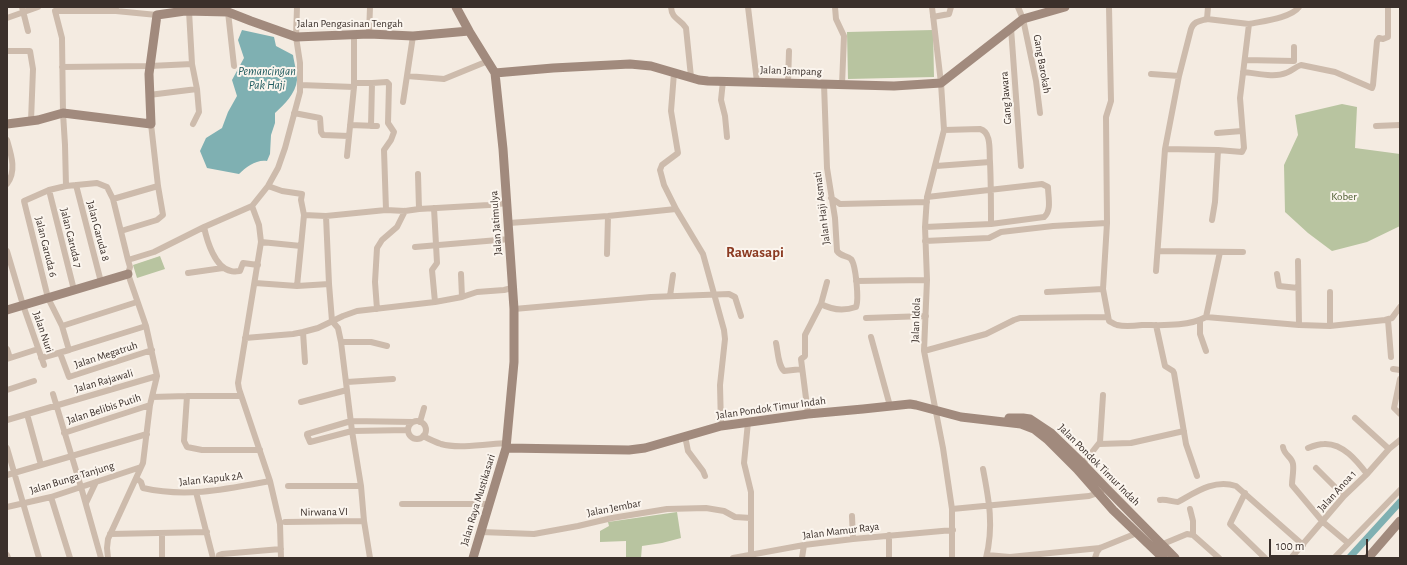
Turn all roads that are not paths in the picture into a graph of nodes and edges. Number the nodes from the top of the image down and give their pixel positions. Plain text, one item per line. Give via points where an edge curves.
1 (38, 7) edge
2 (297, 7) edge
3 (370, 7) edge
4 (456, 7) edge
5 (671, 7) edge
6 (748, 7) edge
7 (835, 7) edge
8 (932, 7) edge
9 (951, 7) edge
10 (1018, 7) edge
11 (1065, 7) edge
12 (1110, 7) edge
13 (1208, 7) edge
14 (1299, 7) edge
15 (1388, 7) edge
16 (23, 9) edge
17 (94, 9) edge
18 (116, 9) edge
19 (189, 11) junction
20 (228, 12) junction
21 (157, 15) junction
22 (933, 17) junction
23 (7, 18) edge
24 (1023, 19) junction
25 (1207, 20) junction
26 (1250, 24) junction
27 (1011, 28) junction
28 (469, 31) junction
29 (28, 32) dead end
30 (369, 34) junction
31 (354, 35) junction
32 (413, 36) junction
33 (296, 37) junction
34 (1294, 47) dead end
35 (7, 51) edge
36 (788, 51) dead end
37 (1245, 60) junction
38 (488, 61) junction
39 (192, 64) junction
40 (150, 66) junction
41 (234, 66) dead end
42 (62, 67) junction
43 (1243, 72) junction
44 (494, 73) junction
45 (674, 73) junction
46 (1151, 74) dead end
47 (407, 76) junction
48 (1179, 76) junction
49 (691, 77) junction
50 (723, 81) junction
51 (756, 82) junction
52 (372, 83) junction
53 (788, 83) junction
54 (941, 83) junction
55 (824, 84) junction
56 (842, 84) junction
57 (300, 85) junction
58 (354, 85) junction
59 (197, 89) junction
60 (150, 94) junction
61 (403, 102) dead end
62 (63, 113) junction
63 (294, 113) junction
64 (1040, 113) dead end
65 (31, 120) junction
66 (7, 124) edge
67 (151, 124) junction
68 (193, 124) dead end
69 (350, 125) junction
70 (1400, 125) edge
71 (1376, 126) dead end
72 (944, 130) junction
73 (1242, 131) junction
74 (1217, 133) dead end
75 (349, 136) junction
76 (727, 137) dead end
77 (7, 140) edge
78 (1165, 149) junction
79 (1218, 150) junction
80 (347, 156) dead end
81 (990, 162) junction
82 (936, 166) junction
83 (1021, 166) dead end
84 (418, 174) dead end
85 (7, 184) edge
86 (76, 185) junction
87 (66, 186) junction
88 (158, 186) junction
89 (268, 186) junction
90 (49, 190) junction
91 (991, 190) junction
92 (831, 198) junction
93 (113, 199) junction
94 (927, 200) junction
95 (507, 203) junction
96 (252, 206) junction
97 (434, 208) junction
98 (420, 209) junction
99 (676, 209) junction
100 (386, 210) junction
101 (405, 211) junction
102 (304, 215) junction
103 (326, 216) junction
104 (608, 216) junction
105 (1212, 220) dead end
106 (509, 223) junction
107 (1107, 223) junction
108 (992, 224) junction
109 (204, 227) junction
110 (924, 227) junction
111 (121, 231) junction
112 (510, 239) junction
113 (925, 241) junction
114 (261, 242) junction
115 (436, 245) junction
116 (301, 246) junction
117 (415, 247) dead end
118 (7, 251) edge
119 (1158, 251) junction
120 (1220, 252) junction
121 (1243, 252) dead end
122 (607, 254) dead end
123 (128, 260) junction
124 (1298, 261) dead end
125 (258, 265) junction
126 (223, 268) junction
127 (1156, 271) dead end
128 (188, 273) dead end
129 (128, 274) junction
130 (461, 274) dead end
131 (1277, 274) dead end
132 (673, 275) dead end
133 (927, 280) junction
134 (856, 281) junction
135 (101, 282) junction
136 (827, 282) dead end
137 (255, 283) junction
138 (329, 284) junction
139 (297, 286) junction
140 (512, 288) junction
141 (1298, 288) junction
142 (1103, 289) junction
143 (74, 290) junction
144 (1047, 292) dead end
145 (1330, 292) dead end
146 (714, 295) junction
147 (670, 296) junction
148 (462, 297) junction
149 (48, 298) junction
150 (137, 302) junction
151 (435, 302) junction
152 (821, 304) junction
153 (23, 305) junction
154 (1400, 307) edge
155 (514, 308) junction
156 (377, 309) junction
157 (7, 310) edge
158 (741, 316) dead end
159 (926, 316) junction
160 (1107, 316) junction
161 (866, 318) dead end
162 (1203, 318) junction
163 (1388, 320) junction
164 (332, 321) junction
165 (1156, 325) junction
166 (1299, 325) junction
167 (62, 326) junction
168 (146, 326) junction
169 (1330, 326) junction
170 (303, 332) junction
171 (871, 337) dead end
172 (245, 338) junction
173 (341, 342) junction
174 (776, 343) dead end
175 (387, 346) dead end
176 (7, 349) edge
177 (38, 349) junction
178 (69, 350) junction
179 (152, 350) junction
180 (924, 351) junction
181 (1206, 351) dead end
182 (60, 353) junction
183 (1391, 357) dead end
184 (8, 358) edge
185 (41, 358) junction
186 (304, 362) dead end
187 (44, 365) dead end
188 (802, 369) junction
189 (1393, 369) dead end
190 (1400, 370) edge
191 (157, 376) junction
192 (394, 379) dead end
193 (1400, 379) edge
194 (34, 381) dead end
195 (347, 382) junction
196 (7, 390) edge
197 (347, 390) junction
198 (53, 394) dead end
199 (187, 396) junction
200 (240, 396) junction
201 (1104, 396) dead end
202 (152, 397) junction
203 (301, 402) dead end
204 (150, 405) junction
205 (56, 406) junction
206 (890, 406) junction
207 (424, 408) dead end
208 (935, 410) junction
209 (27, 414) junction
210 (808, 414) junction
211 (1400, 414) edge
212 (1355, 418) dead end
213 (7, 420) edge
214 (351, 421) junction
215 (413, 422) junction
216 (420, 422) junction
217 (748, 422) junction
218 (721, 426) junction
219 (408, 430) junction
220 (352, 431) junction
221 (1184, 431) junction
222 (64, 432) junction
223 (147, 434) junction
224 (423, 436) junction
225 (686, 436) junction
226 (1400, 440) edge
227 (1099, 444) junction
228 (506, 445) junction
229 (1283, 447) dead end
230 (7, 448) edge
231 (1308, 448) dead end
232 (1389, 449) junction
233 (260, 450) junction
234 (71, 456) junction
235 (41, 465) junction
236 (1080, 466) junction
237 (142, 467) junction
238 (1316, 468) dead end
239 (983, 469) dead end
240 (15, 473) junction
241 (1367, 474) junction
242 (7, 475) edge
243 (705, 476) dead end
244 (1197, 476) dead end
245 (136, 478) junction
246 (270, 481) junction
247 (96, 482) junction
248 (288, 486) dead end
249 (361, 486) junction
250 (82, 487) junction
251 (1400, 490) edge
252 (1102, 491) junction
253 (196, 492) junction
254 (1245, 493) junction
255 (1344, 496) junction
256 (51, 497) junction
257 (1160, 500) dead end
258 (86, 503) junction
259 (23, 504) junction
260 (402, 504) dead end
261 (489, 504) junction
262 (990, 506) junction
263 (7, 507) edge
264 (952, 509) junction
265 (1190, 509) dead end
266 (852, 516) dead end
267 (751, 518) junction
268 (364, 521) junction
269 (285, 522) dead end
270 (1323, 522) junction
271 (1400, 522) edge
272 (953, 530) junction
273 (207, 532) junction
274 (481, 532) junction
275 (162, 533) junction
276 (1137, 533) junction
277 (110, 534) junction
278 (1193, 534) junction
279 (889, 535) junction
280 (853, 539) junction
281 (1348, 543) junction
282 (804, 545) junction
283 (1303, 545) junction
284 (1157, 546) junction
285 (107, 548) junction
286 (1100, 548) junction
287 (281, 549) junction
288 (7, 555) edge
289 (751, 557) edge
290 (987, 557) edge
291 (8, 558) edge
292 (39, 558) edge
293 (70, 558) edge
294 (101, 558) edge
295 (108, 558) edge
296 (162, 558) edge
297 (213, 558) edge
298 (219, 558) edge
299 (281, 558) edge
300 (370, 558) edge
301 (473, 558) edge
302 (733, 558) edge
303 (802, 558) edge
304 (889, 558) edge
305 (952, 558) edge
306 (1095, 558) edge
307 (1163, 558) edge
308 (1175, 558) edge
309 (1218, 558) edge
310 (1265, 558) edge
311 (1291, 558) edge
312 (1334, 558) edge
313 (1368, 558) edge

1 - 16 street
2 - 33 street
3 - 30 street
4 - 28 main road, Jalan Jatimulya
5 - 49 street via 674,16 686,28
6 - 51 street
7 - 56 street via 836,19 844,36
8 - 22 street, Jalan Idola
9 - 22 street via 949,14
10 - 24 street, Gang Barokah
11 - 24 main road
12 - 107 street via 1111,101 1106,117
13 - 25 street
14 - 26 street via 1284,16
15 - 43 street via 1388,37 1379,38 1377,41 1372,88 1335,72 1301,65 1278,74
16 - 23 street
16 - 29 street
17 - 18 street
17 - 42 street via 55,11 62,38
18 - 21 street
19 - 20 main road, Jalan Pengasinan Tengah
19 - 21 main road, Jalan Pengasinan Tengah
19 - 39 street
20 - 33 main road, Jalan Pengasinan Tengah
20 - 41 street
21 - 40 main road
22 - 54 street, Jalan Idola
24 - 27 main road
24 - 64 street, Gang Barokah
25 - 26 street
25 - 48 street via 1193,24
26 - 37 street
27 - 54 main road
27 - 83 street, Gang Jawara
28 - 32 main road, Jalan Pengasinan Tengah
28 - 38 main road, Jalan Jatimulya
30 - 31 main road, Jalan Pengasinan Tengah
30 - 32 main road, Jalan Pengasinan Tengah
31 - 33 main road, Jalan Pengasinan Tengah
31 - 58 street
32 - 47 street
33 - 57 street
34 - 37 street via 1294,61
35 - 65 street via 30,51 33,69
36 - 53 street
37 - 43 street
38 - 44 main road, Jalan Jatimulya
38 - 47 street via 444,79
39 - 40 street
39 - 59 street
40 - 42 street
40 - 60 main road
42 - 62 street
43 - 73 street via 1240,98
44 - 45 main road, Jalan Jampang via 630,64 650,66
44 - 95 main road, Jalan Jatimulya
45 - 49 main road, Jalan Jampang
45 - 99 street via 671,111 678,153 662,164 660,170
46 - 48 street
47 - 61 street
48 - 78 street
49 - 50 main road, Jalan Jampang
50 - 51 main road, Jalan Jampang
50 - 76 street via 721,100
51 - 53 main road, Jalan Jampang
52 - 58 street
52 - 69 street via 374,126
52 - 100 street via 389,84 388,123 394,132 384,150
53 - 55 main road, Jalan Jampang
54 - 56 main road, Jalan Jampang via 894,86
54 - 72 street, Jalan Idola
55 - 56 main road, Jalan Jampang
55 - 92 street, Jalan Haji Asmati via 827,168
57 - 58 street
57 - 63 street
58 - 69 street
59 - 60 street
59 - 68 street via 199,112
60 - 67 main road
62 - 65 main road
62 - 67 main road
62 - 87 street
63 - 75 street via 320,118 323,135
63 - 89 street via 278,168
65 - 66 main road
67 - 88 street
69 - 75 street
70 - 71 street
72 - 81 street via 984,130 988,135
72 - 82 street, Jalan Idola
73 - 74 street
73 - 79 street via 1242,152
75 - 80 street
77 - 85 street via 13,168
78 - 79 street
78 - 119 street
79 - 105 street
81 - 82 street
81 - 91 street
82 - 94 street, Jalan Idola
84 - 98 street
86 - 87 street
86 - 93 street via 97,183 107,187
86 - 135 street, Jalan Garuda 8
87 - 90 street
88 - 93 street
88 - 111 street via 163,215 157,220
89 - 96 street
89 - 102 street via 302,194
90 - 143 street, Jalan Garuda 7
90 - 149 street, Jalan Garuda 6 via 24,201
91 - 94 street
91 - 108 street
91 - 108 street via 1045,184 1048,187 1049,210 1044,217
92 - 94 street via 840,204
92 - 134 street, Jalan Haji Asmati via 837,252 852,261
93 - 111 street
94 - 110 street, Jalan Idola
95 - 97 street
95 - 106 main road, Jalan Jatimulya
96 - 109 street
96 - 114 street via 259,225
97 - 98 street
97 - 115 street
98 - 101 street
99 - 104 street
99 - 146 street via 700,248
100 - 101 street
100 - 103 street
101 - 156 street via 397,227 377,248
102 - 103 street
102 - 116 street
103 - 138 street
104 - 106 street
104 - 122 street
106 - 112 main road, Jalan Jatimulya
107 - 113 street via 1001,232 989,238
107 - 142 street
108 - 110 street
109 - 123 street via 154,252
109 - 126 street via 211,250
110 - 113 street, Jalan Idola
111 - 123 street
112 - 115 street
112 - 140 main road, Jalan Jatimulya
113 - 133 street, Jalan Idola
114 - 116 street
114 - 125 street
115 - 117 street
115 - 151 street via 437,263 432,270
116 - 139 street
118 - 153 street, Jalan Nuri
119 - 120 street
119 - 127 street
120 - 121 street
120 - 162 street
123 - 129 street
124 - 141 street
125 - 126 street via 243,263 240,271
125 - 137 street
126 - 128 street
129 - 135 main road
129 - 150 street
130 - 148 street
131 - 141 street via 1279,287
132 - 147 street
133 - 134 street
133 - 159 street, Jalan Idola
134 - 152 street, Jalan Haji Asmati via 856,307 833,309
135 - 143 main road
136 - 152 street
137 - 139 street
137 - 172 street
138 - 139 street
138 - 164 street
140 - 148 street via 477,292
140 - 155 main road, Jalan Jatimulya
141 - 166 street
142 - 144 street
142 - 160 street
143 - 149 main road
145 - 169 street
146 - 147 street
146 - 158 street via 735,297
146 - 218 street via 725,335 720,385
147 - 155 street
148 - 151 street
149 - 153 main road
149 - 167 street, Jalan Garuda 6
150 - 167 street
150 - 168 street
151 - 156 street
152 - 188 street via 805,335
153 - 157 main road
153 - 177 street, Jalan Nuri
154 - 163 street
155 - 228 main road, Jalan Jatimulya via 514,362
156 - 164 street via 357,310
159 - 161 street
159 - 180 street, Jalan Idola
160 - 165 street via 1115,325
160 - 180 street via 1020,318 986,334
162 - 165 street via 1180,324
162 - 166 street
162 - 181 street via 1200,334
163 - 169 street
163 - 183 street
164 - 170 street
164 - 173 street via 338,328
165 - 221 street via 1165,366 1174,373
166 - 169 street
167 - 178 street, Jalan Garuda 6
168 - 178 street
168 - 179 street
170 - 172 street
170 - 186 street
171 - 206 street
172 - 200 street via 238,383
173 - 175 street via 371,342
173 - 195 street
174 - 188 street via 782,370
176 - 184 street
177 - 184 street
177 - 185 street, Jalan Nuri
178 - 182 street
179 - 182 street, Jalan Megatruh via 69,378
179 - 191 street
180 - 208 street, Jalan Idola
182 - 185 street
185 - 187 street, Jalan Nuri
188 - 210 street
189 - 190 street
191 - 202 street
191 - 205 street, Jalan Rajawali
192 - 195 street
193 - 211 street via 1394,408
194 - 196 street
195 - 197 street
197 - 203 street
197 - 214 street
198 - 205 street
199 - 200 street
199 - 202 street
199 - 233 street via 184,441 187,447 202,450
200 - 233 street
201 - 227 street
202 - 204 street
204 - 222 street, Jalan Belibis Putih
204 - 223 street
205 - 209 street, Jalan Rajawali
205 - 222 street
206 - 208 main road, Jalan Pondok Timur Indah via 910,404
206 - 210 main road, Jalan Pondok Timur Indah
207 - 216 street
208 - 236 main road, Jalan Pondok Timur Indah via 961,417 992,420 1023,418 1035,421 1051,433
208 - 264 street, Jalan Idola
209 - 213 street, Jalan Rajawali
209 - 235 street
210 - 217 main road, Jalan Pondok Timur Indah
212 - 232 street
214 - 215 street
214 - 220 street
214 - 220 street via 306,435 310,442
215 - 216 street
215 - 219 street
216 - 224 street via 426,428
217 - 218 main road, Jalan Pondok Timur Indah
217 - 267 street via 744,463 751,492
218 - 225 main road, Jalan Pondok Timur Indah
219 - 220 street
219 - 224 street via 413,438 420,439
220 - 249 street
221 - 227 street via 1131,443
221 - 244 street
222 - 234 street
223 - 234 street
223 - 237 street
224 - 228 street via 449,446
225 - 228 main road, Jalan Pondok Timur Indah via 629,450
225 - 243 street via 688,451
226 - 232 street, Jalan Anoa 1
227 - 236 street
228 - 261 main road, Jalan Raya Mustikasari
229 - 270 street via 1283,451 1293,464 1292,485
230 - 240 street
231 - 241 street via 1324,444 1336,447 1354,458
232 - 241 street, Jalan Anoa 1
233 - 246 street
234 - 235 street
234 - 250 street
235 - 240 street
236 - 252 main road, Jalan Pondok Timur Indah
237 - 245 street
237 - 247 street, Jalan Bunga Tanjung
238 - 255 street
239 - 262 street
240 - 242 street
240 - 259 street
241 - 255 street, Jalan Anoa 1
245 - 253 street, Jalan Kapuk 2A via 143,488 175,493
245 - 277 street
246 - 253 street, Jalan Kapuk 2A
246 - 287 street via 280,524
247 - 250 street, Jalan Bunga Tanjung
247 - 258 street
248 - 249 street
249 - 268 street
250 - 256 street, Jalan Bunga Tanjung
250 - 258 street
251 - 281 street
252 - 262 street via 1089,496
252 - 276 main road, Jalan Pondok Timur Indah via 1113,510
252 - 284 main road, Jalan Pondok Timur Indah
253 - 273 street
254 - 257 street via 1227,483 1204,488 1178,502
254 - 283 street
254 - 310 street via 1230,524
255 - 270 street, Jalan Anoa 1
256 - 259 street, Jalan Bunga Tanjung
256 - 293 street
258 - 294 street
259 - 263 street, Jalan Bunga Tanjung
259 - 292 street
260 - 261 street
261 - 274 main road, Jalan Raya Mustikasari
262 - 264 street
262 - 290 street
264 - 272 street, Jalan Idola
265 - 278 street
266 - 280 street
267 - 274 street, Jalan Jembar via 735,517 724,511 706,508 667,509 542,533
267 - 289 street
268 - 269 street, Nirwana VI
268 - 300 street
270 - 281 street
270 - 283 street, Jalan Anoa 1
271 - 313 main road
272 - 279 street, Jalan Mamur Raya
272 - 305 street, Jalan Idola
273 - 275 street
273 - 297 street
274 - 301 main road, Jalan Raya Mustikasari
275 - 277 street
275 - 296 street
276 - 284 main road, Jalan Pondok Timur Indah
276 - 286 street
277 - 285 street
278 - 284 street
278 - 309 street
279 - 280 street, Jalan Mamur Raya
279 - 304 street
280 - 282 street, Jalan Mamur Raya
281 - 312 street
282 - 289 street, Jalan Mamur Raya
282 - 303 street
283 - 311 street, Jalan Anoa 1
284 - 307 main road, Jalan Pondok Timur Indah
284 - 308 main road, Jalan Pondok Timur Indah
285 - 294 street
285 - 295 street
286 - 290 street
286 - 306 street
287 - 298 street via 222,554
287 - 299 street
288 - 291 street
289 - 302 street, Jalan Mamur Raya

